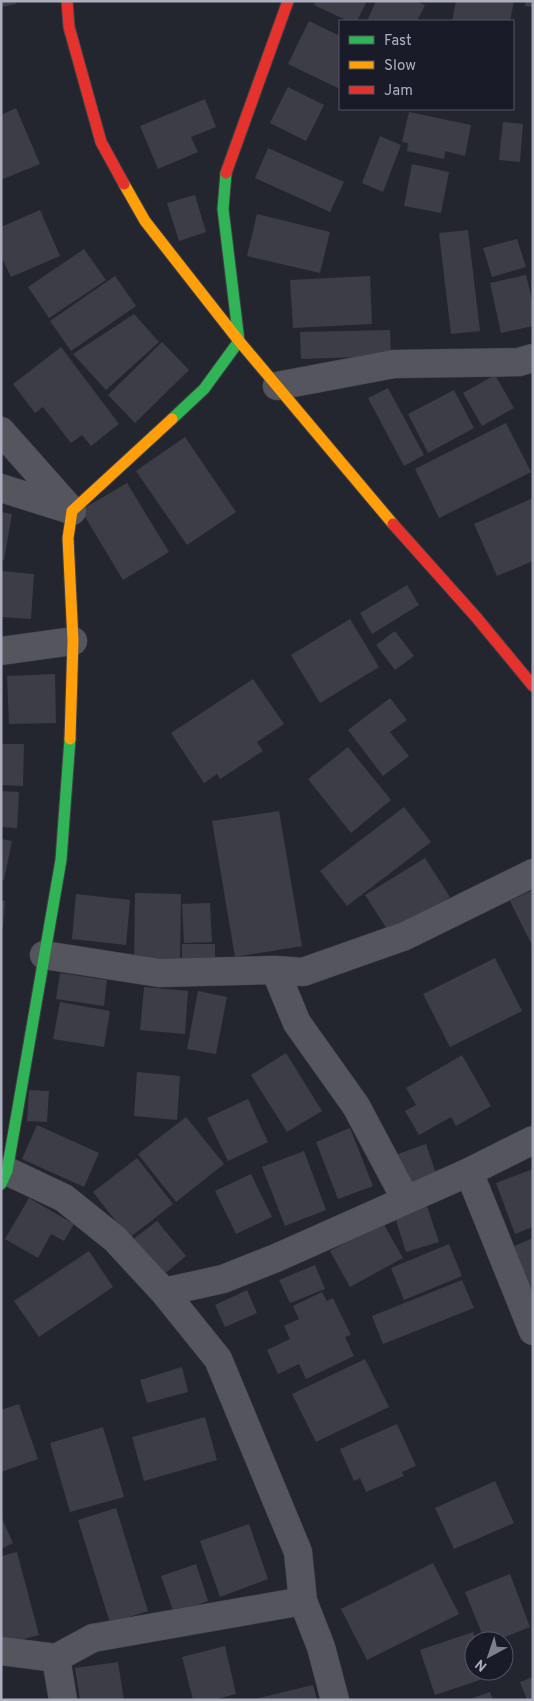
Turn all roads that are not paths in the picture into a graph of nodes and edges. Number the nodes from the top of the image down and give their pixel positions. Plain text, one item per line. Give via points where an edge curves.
1 (67, 1) edge
2 (288, 1) edge
3 (239, 341) junction
4 (533, 358) edge
5 (277, 386) junction
6 (1, 431) edge
7 (1, 488) edge
8 (72, 511) junction
9 (73, 641) junction
10 (1, 650) edge
11 (533, 686) edge
12 (533, 873) edge
13 (44, 955) junction
14 (275, 970) junction
15 (533, 1140) edge
16 (469, 1172) junction
17 (4, 1177) edge
18 (406, 1200) junction
19 (164, 1292) junction
20 (533, 1331) edge
21 (303, 1601) junction
22 (1, 1651) edge
23 (56, 1658) junction
24 (63, 1700) edge
25 (335, 1700) edge

1 - 3 street via 69,27 101,142 145,221
2 - 3 street via 226,172 223,209
3 - 5 street
3 - 8 street via 204,389
4 - 5 street via 519,362 394,364
5 - 11 street
6 - 8 street
7 - 8 street
8 - 9 street via 68,538
9 - 10 street
9 - 13 street via 70,758 61,860
12 - 14 street via 405,936 303,972
13 - 14 street via 159,973
13 - 17 street
14 - 18 street via 297,1022 356,1106
15 - 16 street
16 - 18 street
16 - 20 street
17 - 19 street via 64,1198 114,1239
18 - 19 street via 223,1279
19 - 21 street via 218,1359 298,1552
21 - 23 street via 93,1638
21 - 25 street via 321,1647
22 - 23 street
23 - 24 street

